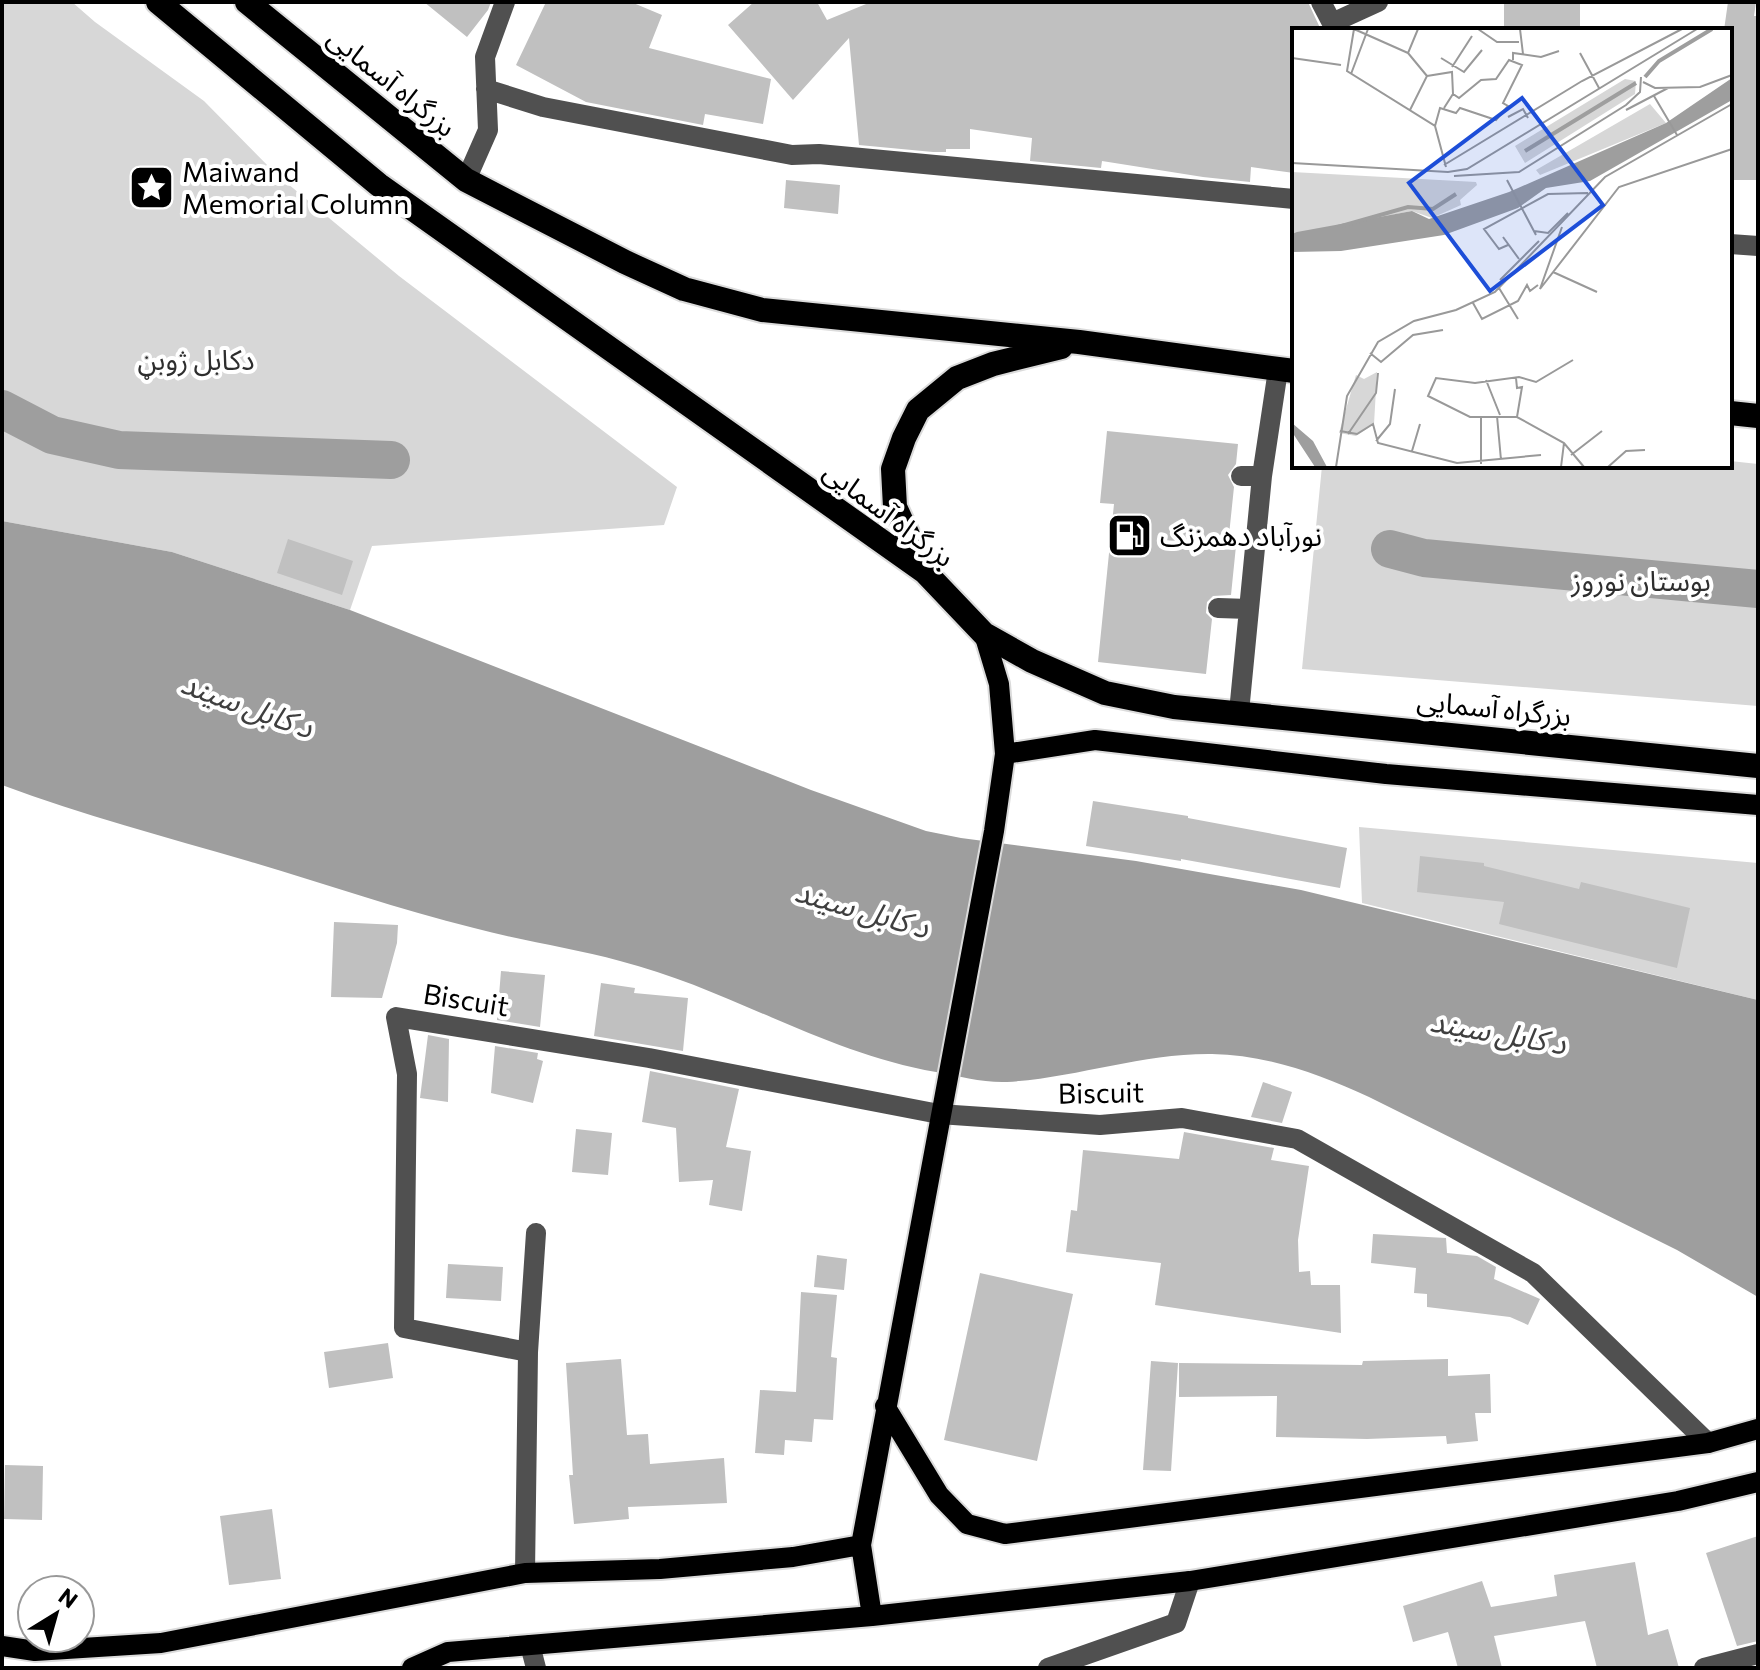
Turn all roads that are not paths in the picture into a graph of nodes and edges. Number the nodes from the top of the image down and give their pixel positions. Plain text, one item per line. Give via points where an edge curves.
1 (158, 2) edge
2 (247, 2) edge
3 (505, 2) edge
4 (1321, 2) edge
5 (1378, 2) edge
6 (486, 89) junction
7 (466, 180) junction
8 (1292, 199) edge
9 (1732, 244) edge
10 (1758, 246) edge
11 (1079, 342) junction
12 (1286, 371) edge
13 (1732, 413) edge
14 (1758, 416) edge
15 (1241, 476) dead end
16 (1262, 476) junction
17 (925, 572) junction
18 (1218, 608) dead end
19 (1249, 609) junction
20 (984, 634) junction
21 (1239, 712) junction
22 (1005, 754) junction
23 (1758, 766) edge
24 (1758, 805) edge
25 (939, 1114) junction
26 (536, 1233) dead end
27 (528, 1352) junction
28 (885, 1406) junction
29 (1758, 1429) edge
30 (1708, 1443) junction
31 (1758, 1482) edge
32 (861, 1545) junction
33 (525, 1573) junction
34 (1190, 1581) junction
35 (872, 1616) junction
36 (530, 1645) junction
37 (2, 1646) edge
38 (1758, 1654) edge
39 (412, 1668) edge
40 (536, 1668) edge
41 (1048, 1668) edge
42 (1704, 1668) edge

1 - 17 highway, بزرگراه آسمایی via 379,185
2 - 7 highway, بزرگراه آسمایی
3 - 6 street via 485,57
4 - 5 street via 1332,23
6 - 7 street via 488,130
6 - 8 street via 543,107 792,155
7 - 11 highway, بزرگراه آسمایی via 684,289 762,310
9 - 10 street
11 - 12 highway, بزرگراه آسمایی
11 - 17 highway via 957,378 918,410 893,469 895,507
12 - 16 street
13 - 14 highway
15 - 16 street
16 - 19 street
17 - 20 highway, بزرگراه آسمایی
18 - 19 street
19 - 21 street
20 - 21 highway, بزرگراه آسمایی via 1105,693 1174,707
20 - 22 main road via 999,684
21 - 23 highway, بزرگراه آسمایی
22 - 24 main road via 1095,740 1386,774
22 - 25 main road
25 - 27 street, Biscuit via 649,1058 396,1017 407,1074 404,1328
25 - 28 main road
25 - 30 street, Biscuit via 1100,1125 1182,1118 1297,1139 1533,1273
26 - 27 street
27 - 33 street
28 - 30 main road via 939,1495 967,1524 1005,1534
28 - 32 main road
29 - 30 main road
31 - 34 main road via 1678,1501
32 - 33 main road via 674,1567
32 - 35 main road
33 - 37 main road via 161,1643 35,1651
34 - 35 main road
34 - 41 street via 1176,1623
35 - 36 main road
36 - 39 main road via 448,1652
36 - 40 street
38 - 42 street

